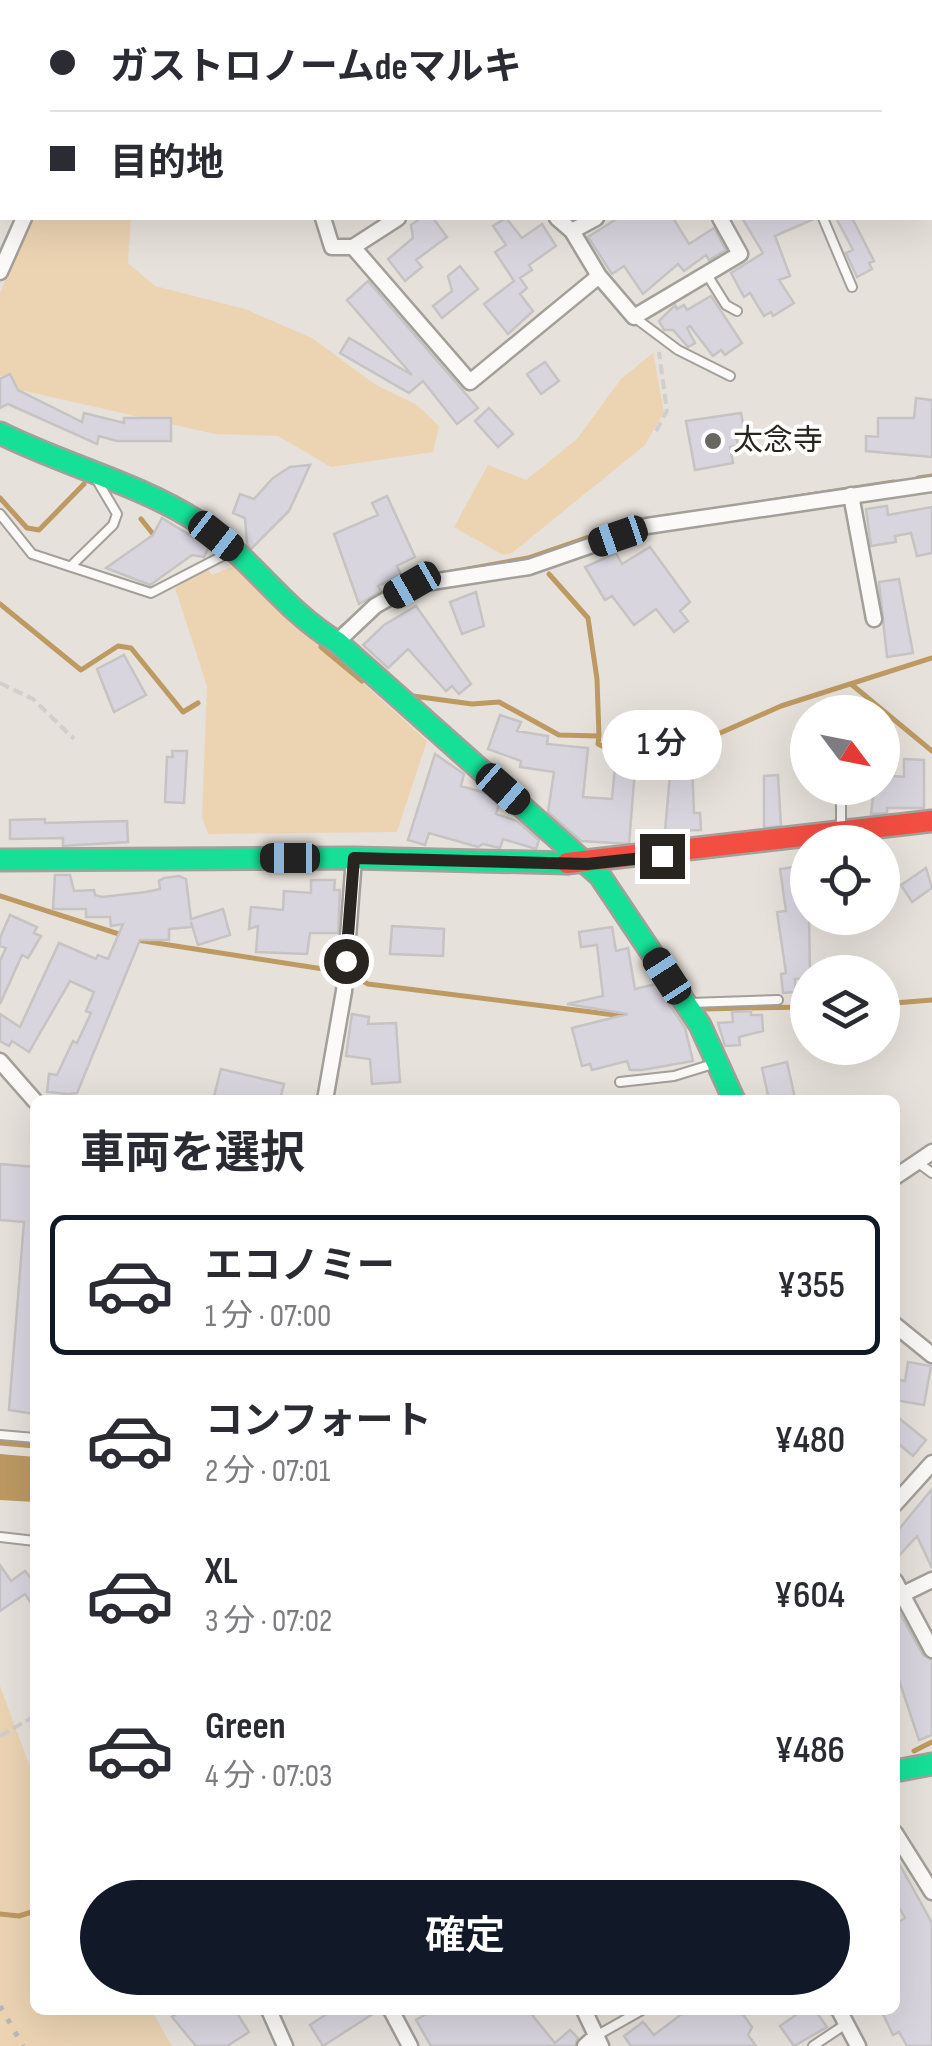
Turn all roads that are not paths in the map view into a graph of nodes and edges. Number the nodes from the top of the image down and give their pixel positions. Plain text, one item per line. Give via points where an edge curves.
1 (23, 220) edge
2 (324, 220) edge
3 (395, 220) edge
4 (559, 220) edge
5 (592, 220) edge
6 (721, 220) edge
7 (824, 220) edge
8 (572, 231) junction
9 (353, 246) junction
10 (0, 272) edge
11 (706, 272) junction
12 (599, 276) junction
13 (852, 287) dead end
14 (737, 312) dead end
15 (634, 317) junction
16 (730, 376) dead end
17 (0, 432) edge
18 (93, 475) junction
19 (932, 484) edge
20 (851, 495) junction
21 (0, 514) edge
22 (234, 550) junction
23 (72, 564) junction
24 (874, 619) dead end
25 (337, 642) junction
26 (932, 821) edge
27 (900, 827) edge
28 (790, 842) edge
29 (354, 858) junction
30 (0, 860) edge
31 (587, 864) junction
32 (778, 1000) dead end
33 (686, 1003) junction
34 (718, 1063) junction
35 (3, 1069) edge
36 (620, 1082) dead end
37 (326, 1095) edge
38 (732, 1095) edge
39 (30, 1096) edge
40 (932, 1152) edge
41 (917, 1162) junction
42 (900, 1174) edge
43 (932, 1174) edge
44 (900, 1332) edge
45 (932, 1355) edge
46 (0, 1435) edge
47 (30, 1438) edge
48 (932, 1463) edge
49 (900, 1498) edge
50 (0, 1536) edge
51 (30, 1540) edge
52 (932, 1580) edge
53 (900, 1589) edge
54 (900, 1594) edge
55 (932, 1650) edge
56 (932, 1764) edge
57 (900, 1770) edge
58 (900, 1841) edge
59 (932, 1892) edge
60 (276, 2015) edge
61 (394, 2015) edge
62 (586, 2015) edge
63 (635, 2015) edge
64 (842, 2015) edge
65 (846, 2024) junction
66 (594, 2043) edge
67 (284, 2046) edge
68 (410, 2046) edge
69 (813, 2046) edge
70 (858, 2046) edge

1 - 10 street
2 - 9 street via 332,247
3 - 9 street
4 - 8 street
5 - 8 street
6 - 11 street via 740,254
7 - 13 lane
8 - 12 street
9 - 12 street via 470,382
11 - 14 lane
11 - 15 street
12 - 15 street
15 - 16 lane
17 - 18 street
18 - 22 street via 199,522
18 - 23 lane via 117,514
19 - 20 street
20 - 24 street
20 - 25 street via 647,526 529,567 412,585 376,606
21 - 23 lane via 32,554
22 - 23 lane via 152,593
22 - 25 street via 312,630
25 - 31 street
26 - 27 street
28 - 31 street
29 - 30 street
29 - 31 street
29 - 37 street via 344,991
31 - 33 street
32 - 33 lane
33 - 34 street
34 - 36 lane
34 - 38 street
35 - 39 street
40 - 41 street
41 - 42 street
41 - 43 lane
44 - 45 street
46 - 47 lane
48 - 49 street
50 - 51 lane
52 - 53 street
54 - 55 street
56 - 57 street
58 - 59 street
60 - 67 street
61 - 68 street
62 - 66 street
63 - 66 lane
64 - 65 street
65 - 69 lane
65 - 70 street

